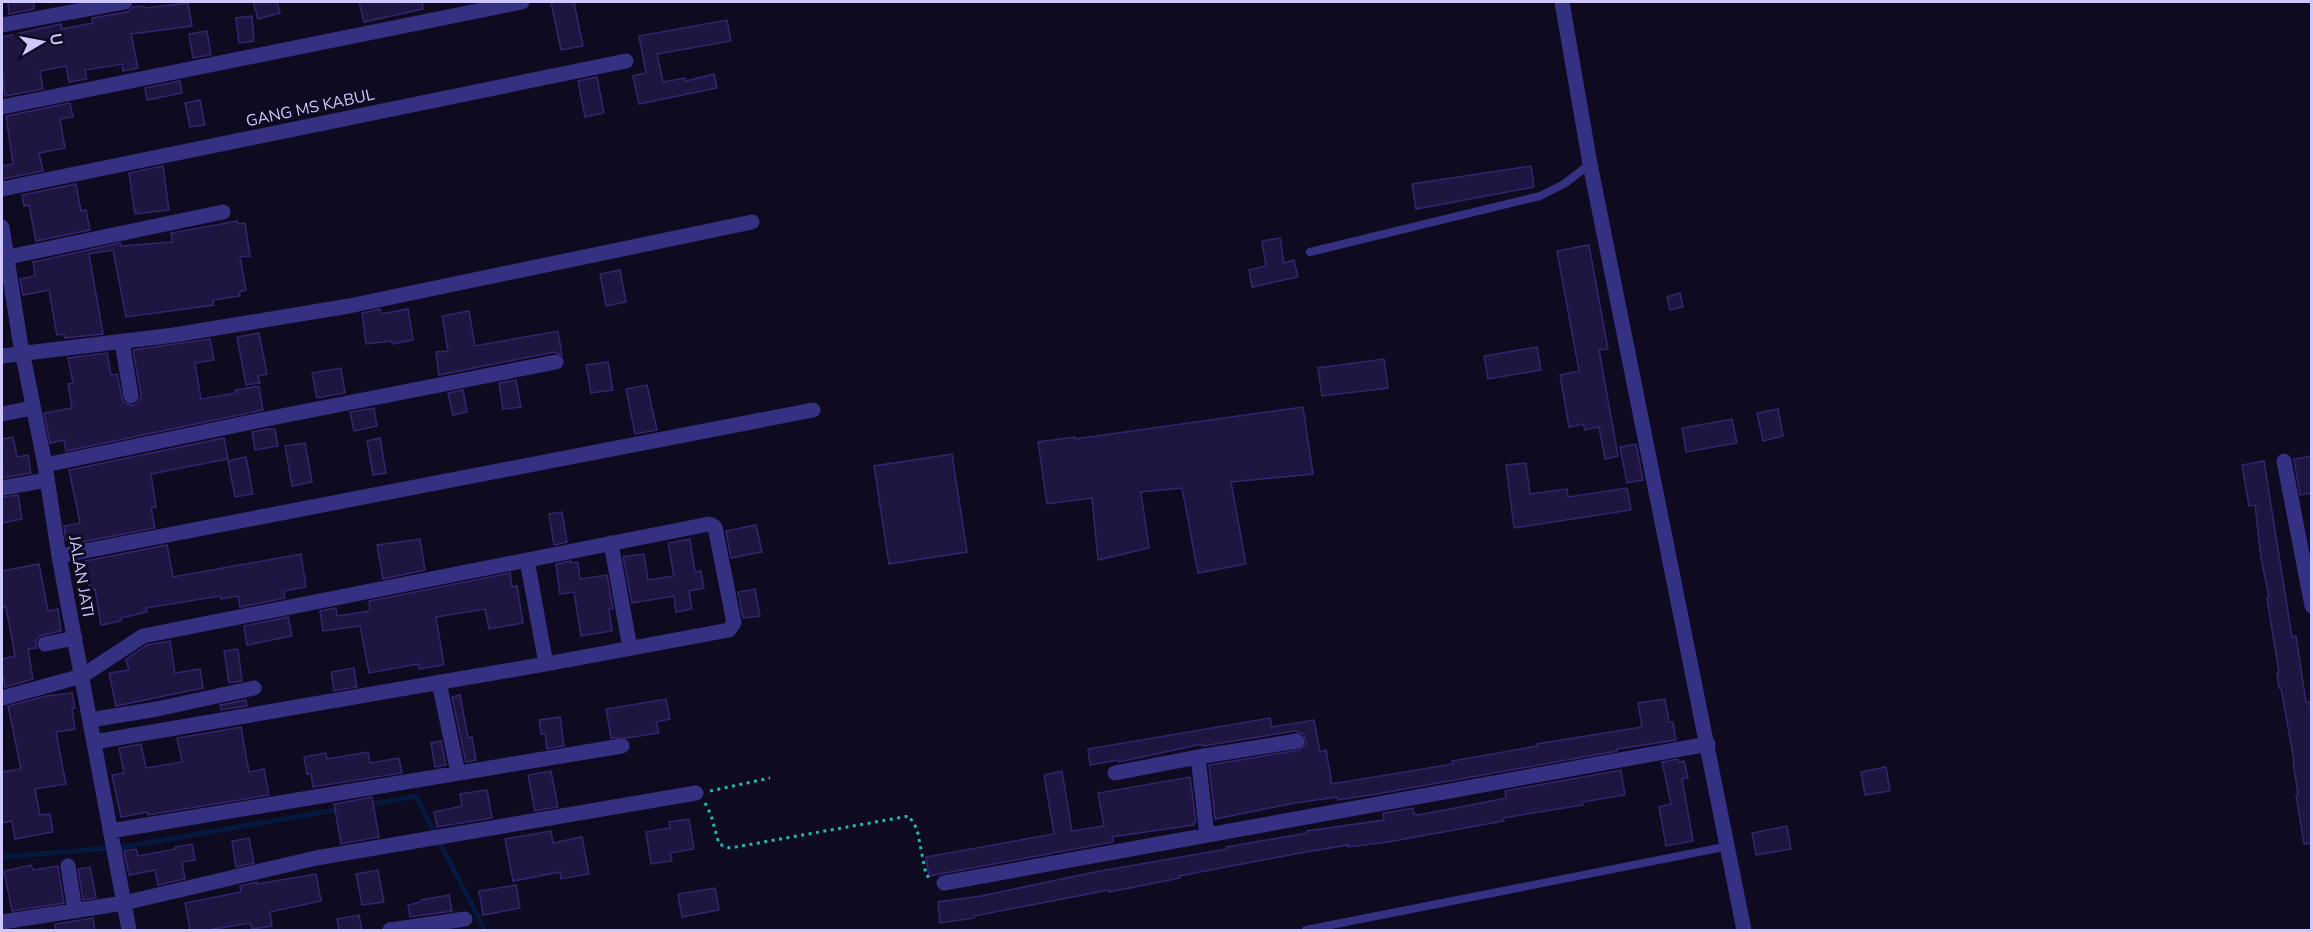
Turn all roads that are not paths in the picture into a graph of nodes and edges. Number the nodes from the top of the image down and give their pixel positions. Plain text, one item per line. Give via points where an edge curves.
1 (125, 2) edge
2 (522, 2) edge
3 (1562, 2) edge
4 (2, 25) edge
5 (626, 61) dead end
6 (2, 107) edge
7 (1590, 164) junction
8 (2, 189) edge
9 (223, 212) dead end
10 (752, 222) dead end
11 (2, 227) edge
12 (1310, 252) dead end
13 (8, 257) junction
14 (122, 342) junction
15 (23, 352) junction
16 (2, 356) edge
17 (556, 362) dead end
18 (131, 396) dead end
19 (33, 408) junction
20 (813, 410) dead end
21 (2, 414) edge
22 (2284, 461) dead end
23 (46, 473) junction
24 (2, 488) edge
25 (611, 543) junction
26 (59, 556) junction
27 (527, 560) junction
28 (2312, 606) edge
29 (75, 638) junction
30 (45, 644) dead end
31 (630, 648) junction
32 (546, 664) junction
33 (82, 676) junction
34 (439, 682) junction
35 (254, 688) dead end
36 (2, 698) edge
37 (90, 720) junction
38 (1297, 741) dead end
39 (94, 742) junction
40 (1708, 744) junction
41 (622, 746) dead end
42 (1198, 757) junction
43 (458, 773) junction
44 (1115, 773) dead end
45 (696, 793) road end
46 (1207, 835) junction
47 (111, 836) junction
48 (1729, 846) junction
49 (68, 866) dead end
50 (944, 883) road end
51 (123, 903) junction
52 (75, 911) junction
53 (465, 919) dead end
54 (2, 922) edge
55 (129, 930) edge
56 (390, 930) edge
57 (1306, 930) edge
58 (1744, 930) edge

1 - 4 street
2 - 6 street
3 - 7 street
5 - 8 street, GANG MS KABUL
7 - 12 lane via 1540,196
7 - 40 street
9 - 13 street
10 - 14 street via 349,306
11 - 13 street, JALAN JATI
13 - 15 street, JALAN JATI
14 - 15 street
14 - 18 street
15 - 16 street
15 - 19 street, JALAN JATI
17 - 23 street via 256,421
19 - 21 street
19 - 23 street, JALAN JATI
20 - 26 street
22 - 28 street
23 - 24 street
23 - 26 street, JALAN JATI
25 - 27 street
25 - 31 street
25 - 31 street via 712,525 734,623 729,630
26 - 29 street, JALAN JATI
27 - 32 street
27 - 33 street via 144,636
29 - 30 street
29 - 33 street, JALAN JATI
31 - 32 street
32 - 34 street
33 - 36 street
33 - 37 street, JALAN JATI
34 - 39 street
34 - 43 street
35 - 37 street
37 - 39 street, JALAN JATI
38 - 42 street
39 - 47 street, JALAN JATI
40 - 46 street
40 - 48 street
41 - 43 street
42 - 44 street
42 - 46 street
43 - 47 street
45 - 51 street via 316,858
46 - 50 street
47 - 51 street, JALAN JATI
48 - 57 lane
48 - 58 street
49 - 52 street
51 - 52 street
51 - 55 street, JALAN JATI
52 - 54 street
53 - 56 street

